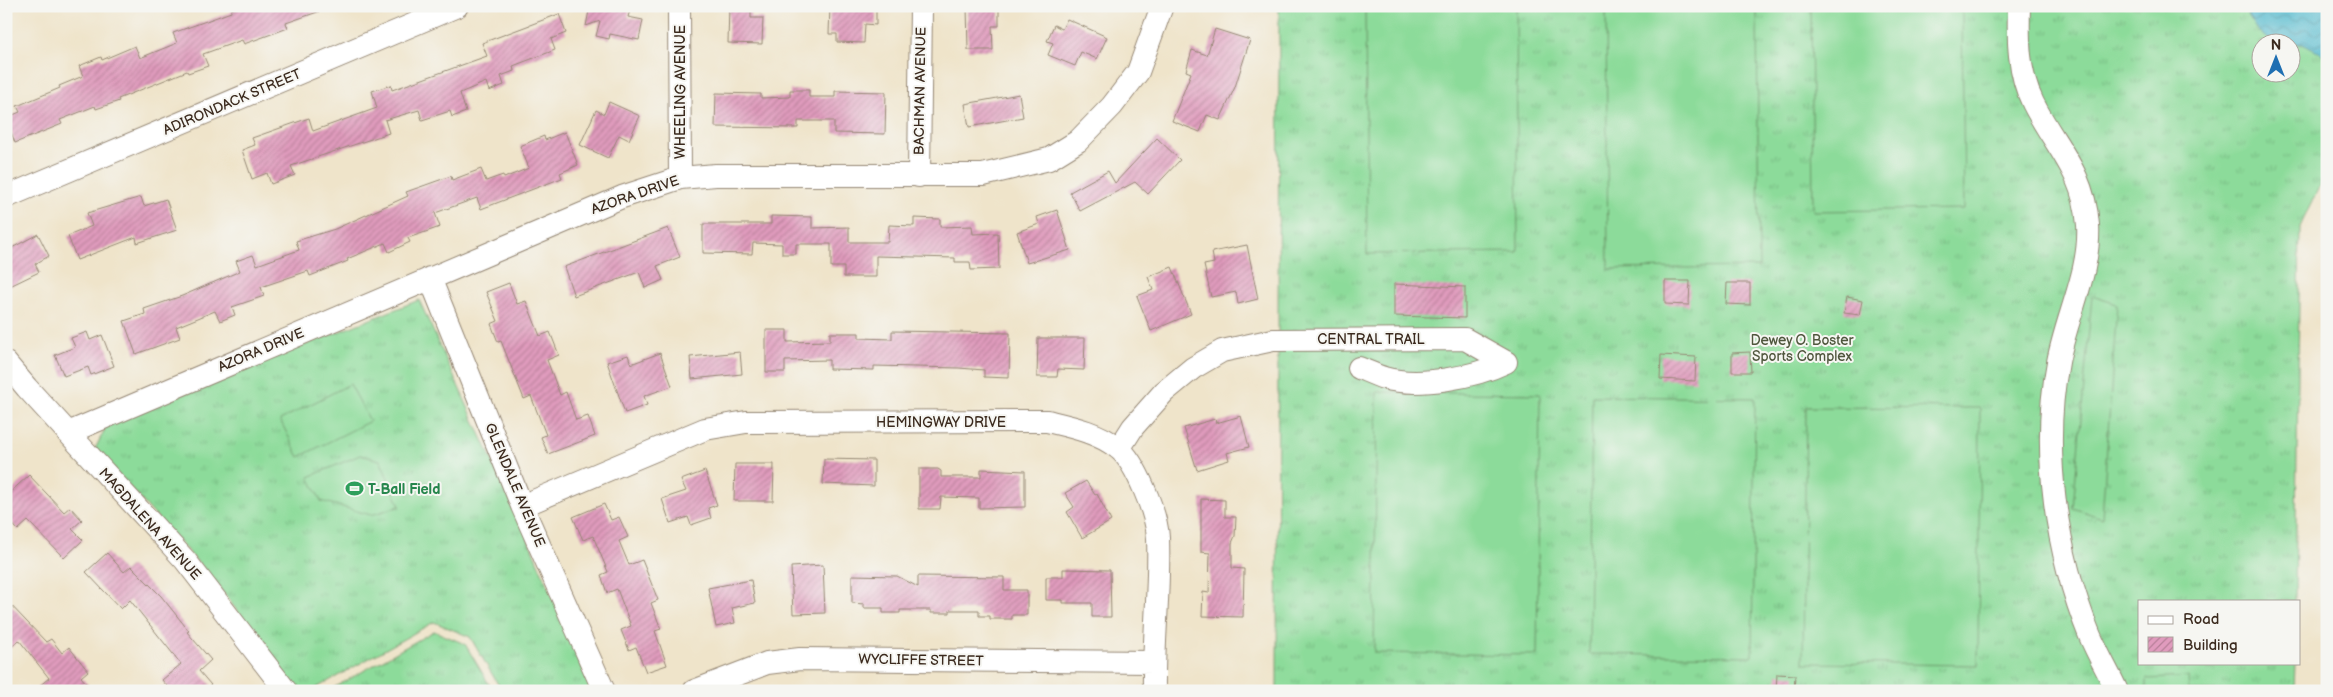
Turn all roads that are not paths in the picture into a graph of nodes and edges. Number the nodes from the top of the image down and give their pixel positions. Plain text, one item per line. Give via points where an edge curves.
1 (457, 6) edge
2 (679, 6) edge
3 (921, 6) edge
4 (1162, 6) edge
5 (2019, 6) edge
6 (919, 176) junction
7 (680, 178) junction
8 (6, 197) edge
9 (430, 278) junction
10 (6, 363) edge
11 (1359, 368) dead end
12 (68, 433) junction
13 (1119, 449) junction
14 (522, 506) junction
15 (1154, 662) junction
16 (286, 691) edge
17 (604, 691) edge
18 (694, 691) edge
19 (1154, 691) edge
20 (2117, 691) edge

1 - 8 street, ADIRONDACK STREET
2 - 7 street, WHEELING AVENUE
3 - 6 street, BACHMAN AVENUE
4 - 6 street, AZORA DRIVE via 1138,72 1112,106 1078,141 1049,159 983,175
5 - 20 street via 2019,41 2026,84 2043,121 2073,167 2088,224 2086,252 2058,361 2052,408 2055,499 2064,557 2091,638
6 - 7 street, AZORA DRIVE via 716,175
7 - 9 street, AZORA DRIVE via 622,197
9 - 12 street, AZORA DRIVE
9 - 14 street, GLENDALE AVENUE
10 - 12 street, MAGDALENA AVENUE
11 - 13 street, CENTRAL TRAIL via 1385,379 1412,382 1489,370 1506,362 1465,339 1273,340 1222,351 1193,368 1164,392 1133,427
12 - 16 street, MAGDALENA AVENUE via 185,560
13 - 14 street, HEMINGWAY DRIVE via 1091,432 1047,422 746,422 704,429
13 - 15 street, HEMINGWAY DRIVE via 1149,499 1158,536
14 - 17 street, GLENDALE AVENUE
15 - 18 street, WYCLIFFE STREET via 800,659 767,663
15 - 19 street, HEMINGWAY DRIVE

